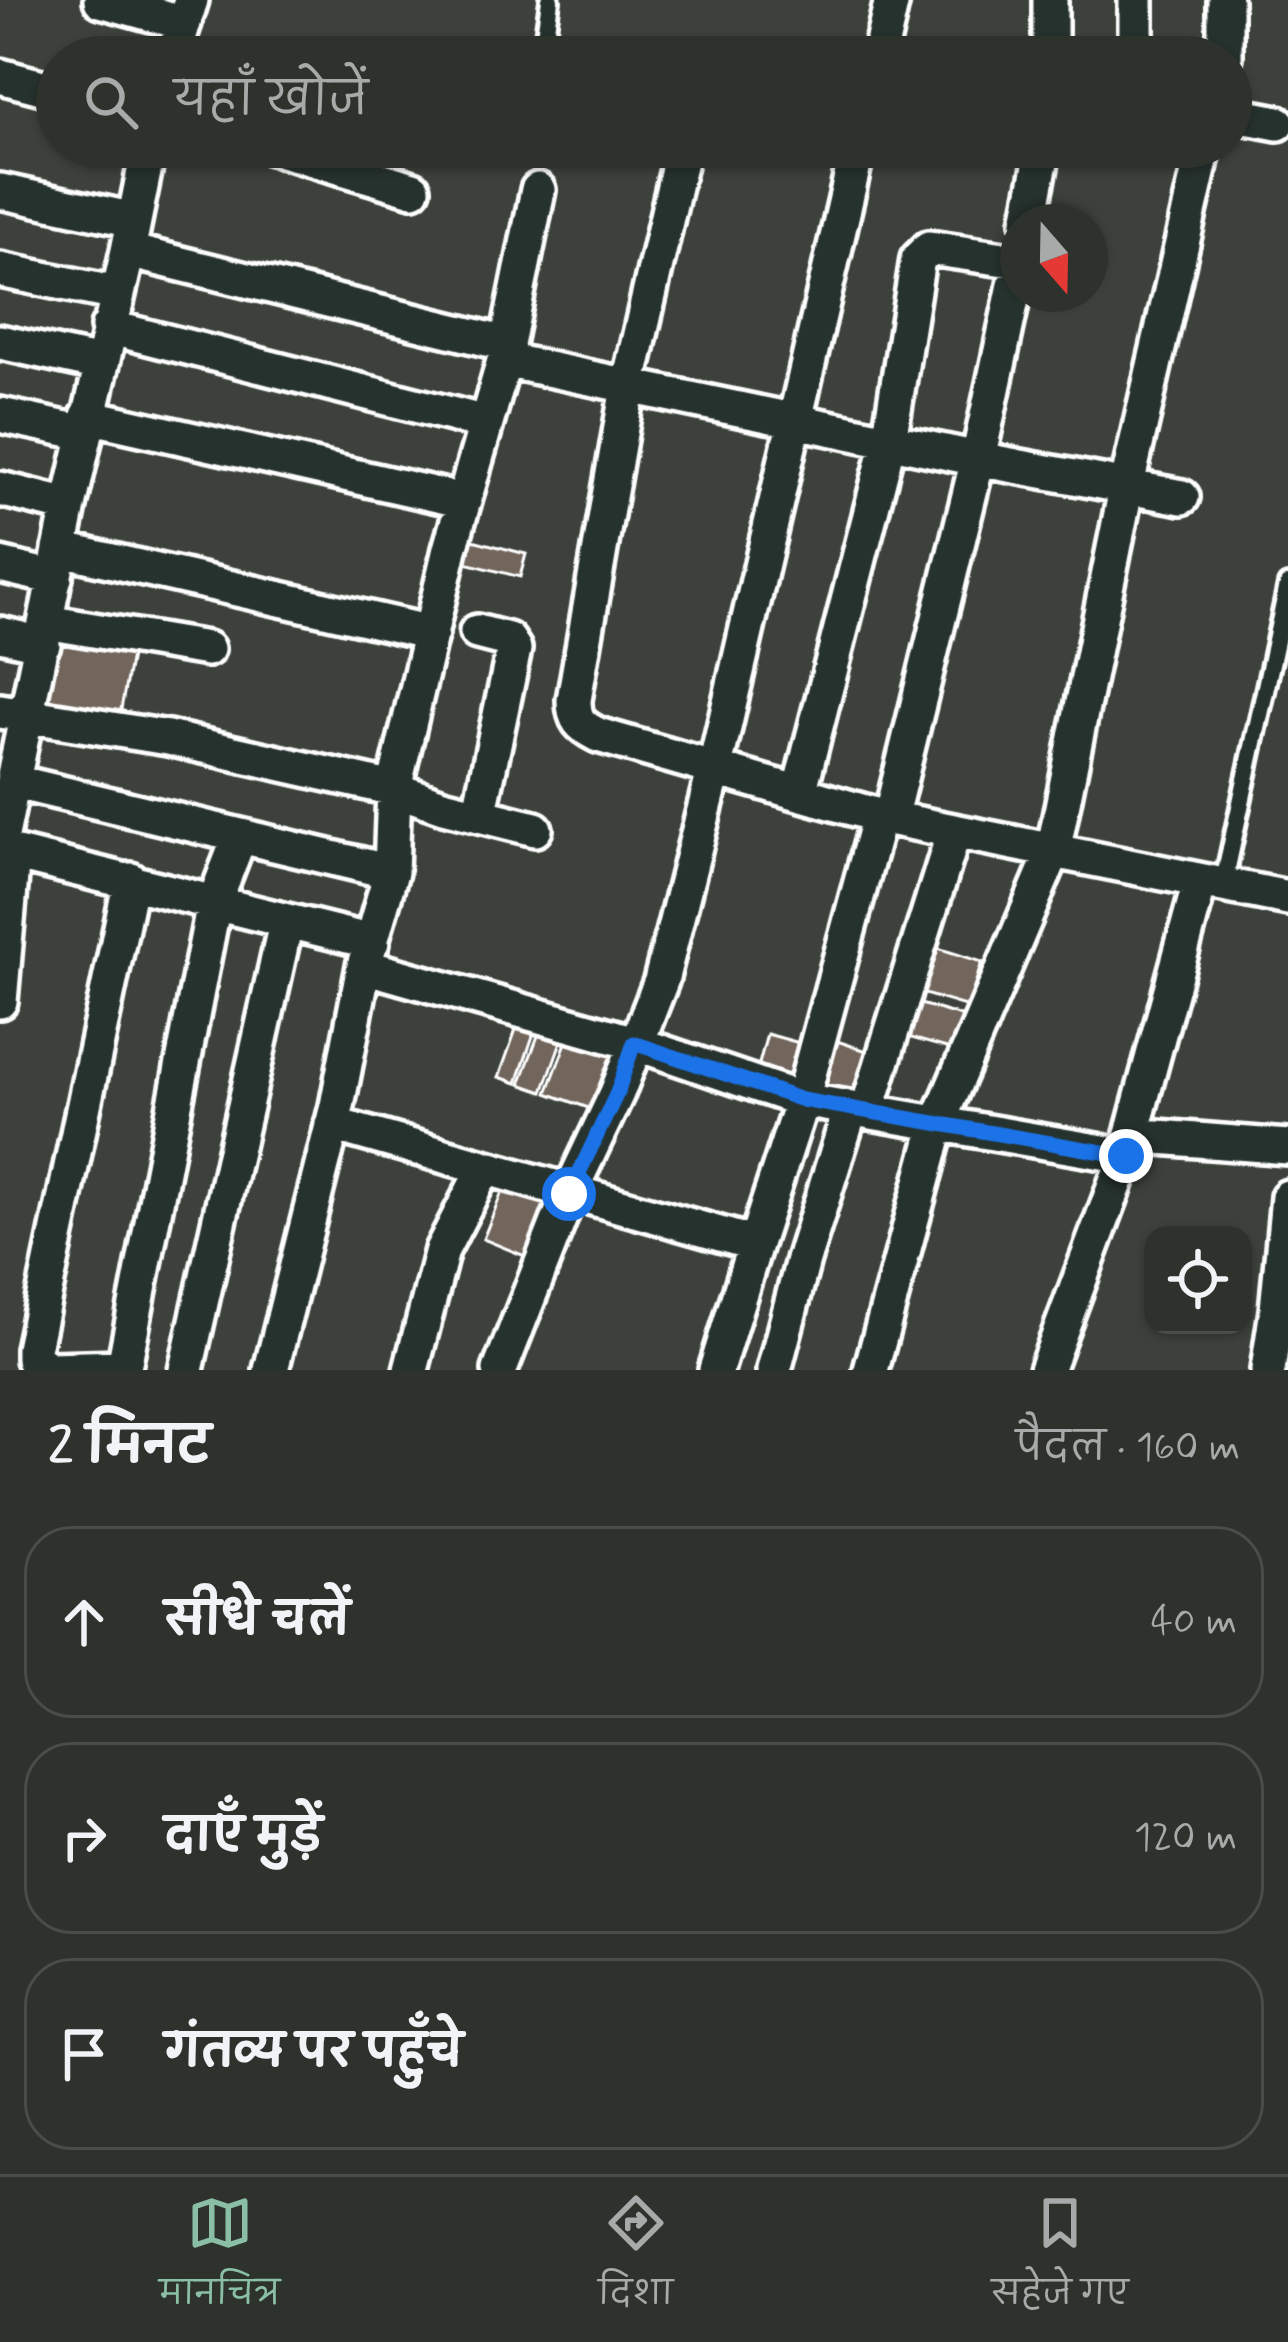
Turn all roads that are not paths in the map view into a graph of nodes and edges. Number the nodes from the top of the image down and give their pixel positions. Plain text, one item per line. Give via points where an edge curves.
1 (101, 0) edge
2 (550, 0) edge
3 (892, 0) edge
4 (1050, 0) edge
5 (1136, 0) edge
6 (1225, 0) edge
7 (187, 11) edge
8 (545, 36) edge
9 (884, 36) edge
10 (1050, 36) edge
11 (1136, 36) edge
12 (1225, 36) edge
13 (0, 76) edge
14 (36, 85) edge
15 (1252, 118) edge
16 (1278, 123) dead end
17 (145, 168) edge
18 (342, 168) edge
19 (678, 168) edge
20 (853, 168) edge
21 (1041, 168) edge
22 (1199, 168) edge
23 (413, 189) dead end
24 (0, 190) edge
25 (538, 190) dead end
26 (1033, 204) edge
27 (130, 236) junction
28 (1000, 258) edge
29 (0, 270) edge
30 (117, 294) junction
31 (1009, 312) edge
32 (108, 327) junction
33 (0, 342) edge
34 (506, 348) junction
35 (100, 364) junction
36 (628, 387) junction
37 (0, 415) edge
38 (795, 421) junction
39 (486, 423) junction
40 (87, 424) junction
41 (889, 441) junction
42 (978, 459) junction
43 (0, 489) edge
44 (1126, 489) junction
45 (1182, 497) dead end
46 (464, 501) junction
47 (69, 506) junction
48 (57, 564) junction
49 (0, 565) edge
50 (1288, 585) edge
51 (477, 632) dead end
52 (44, 633) junction
53 (431, 633) junction
54 (0, 634) edge
55 (1283, 641) edge
56 (207, 650) dead end
57 (14, 714) edge
58 (715, 767) junction
59 (15, 782) junction
60 (394, 789) junction
61 (799, 793) junction
62 (479, 815) junction
63 (885, 818) junction
64 (535, 829) dead end
65 (954, 832) junction
66 (240, 836) junction
67 (4, 848) edge
68 (1053, 852) junction
69 (391, 872) junction
70 (131, 880) junction
71 (1211, 884) junction
72 (1288, 898) edge
73 (214, 903) junction
74 (286, 923) junction
75 (368, 954) junction
76 (0, 1001) edge
77 (634, 1043) junction
78 (802, 1100) junction
79 (859, 1109) junction
80 (938, 1123) junction
81 (332, 1124) junction
82 (1129, 1145) junction
83 (1288, 1147) edge
84 (484, 1169) junction
85 (569, 1194) junction
86 (1288, 1197) edge
87 (755, 1244) junction
88 (1282, 1310) edge
89 (124, 1369) edge
90 (164, 1370) edge
91 (186, 1370) edge
92 (269, 1370) edge
93 (411, 1370) edge
94 (500, 1370) edge
95 (716, 1370) edge
96 (774, 1370) edge
97 (871, 1370) edge
98 (1046, 1370) edge
99 (1268, 1370) edge

1 - 7 street
2 - 8 lane
3 - 9 street
4 - 10 street
5 - 11 street
6 - 12 street
13 - 14 street
15 - 16 street
17 - 27 street
18 - 23 street
19 - 36 street
20 - 38 street
21 - 26 street
22 - 44 street
24 - 27 street
25 - 34 street
27 - 30 street
27 - 34 street
28 - 41 street via 922,251
29 - 30 street
30 - 32 street
31 - 42 street
32 - 35 street
32 - 39 street
33 - 35 street
34 - 36 street via 509,361
34 - 39 street
35 - 40 street
36 - 38 street
36 - 58 street via 574,716 598,735
37 - 40 street
38 - 41 street
38 - 58 street
39 - 46 street
40 - 46 street
40 - 47 street
41 - 42 street
41 - 61 street
42 - 44 street
42 - 63 street
43 - 47 street
44 - 45 street
44 - 68 street
46 - 53 street
47 - 48 street
48 - 49 street
48 - 52 street
48 - 53 street
50 - 55 lane
51 - 62 street via 514,649
52 - 54 street
52 - 56 street
52 - 57 street
53 - 60 street
55 - 71 lane
57 - 59 street
57 - 60 street
58 - 61 street
58 - 77 street via 661,981
59 - 66 street
59 - 67 street
60 - 62 street
60 - 69 street
61 - 63 street
62 - 64 street
63 - 65 street
63 - 78 street
65 - 68 street
65 - 79 street
66 - 69 street
66 - 73 street
67 - 70 street
67 - 76 street
68 - 71 street
68 - 80 street
69 - 75 street
70 - 73 street
70 - 89 street via 33,1348 33,1359 49,1369
71 - 72 street
71 - 82 street
73 - 74 street
73 - 89 street
74 - 75 street
74 - 91 street
75 - 77 street
75 - 81 street
77 - 78 street
77 - 85 street
78 - 79 street
78 - 87 street
79 - 80 street
79 - 96 street via 803,1260
80 - 82 street
80 - 97 street
81 - 84 street
81 - 92 street
82 - 83 street
82 - 98 street
84 - 85 street
84 - 93 street via 442,1250
85 - 87 street
85 - 94 street
86 - 88 street
87 - 95 street
88 - 99 street
89 - 90 street

